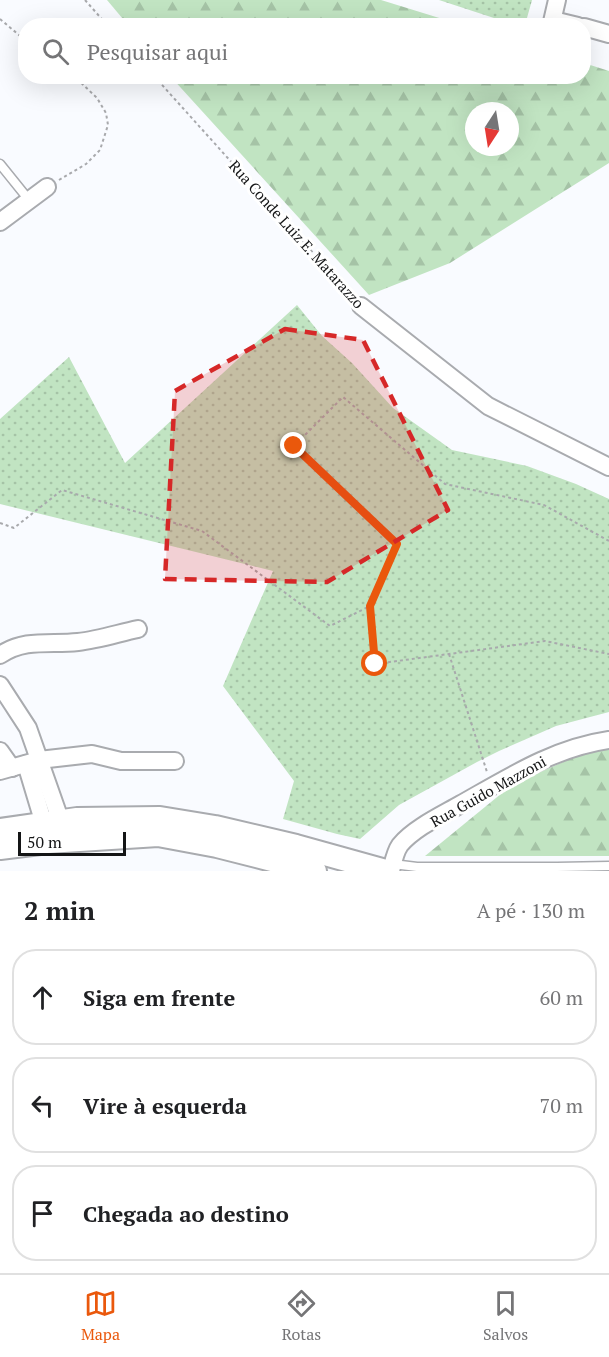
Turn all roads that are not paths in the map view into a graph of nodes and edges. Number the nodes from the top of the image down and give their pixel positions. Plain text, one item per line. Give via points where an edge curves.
1 (557, 0) edge
2 (553, 18) edge
3 (591, 29) edge
4 (609, 34) edge
5 (0, 164) edge
6 (47, 187) road end
7 (29, 200) junction
8 (0, 222) edge
9 (361, 306) road end
10 (609, 467) edge
11 (138, 629) dead end
12 (0, 655) edge
13 (0, 686) edge
14 (609, 740) edge
15 (0, 751) edge
16 (175, 761) dead end
17 (19, 766) edge
18 (53, 823) junction
19 (159, 827) junction
20 (0, 830) edge
21 (0, 848) edge
22 (609, 866) edge
23 (390, 869) edge
24 (315, 871) edge

1 - 2 street
3 - 4 street
5 - 7 lane
6 - 7 street
7 - 8 street
9 - 10 street, Rua Conde Luiz E. Matarazzo via 488,406
11 - 12 street via 79,642 39,642
13 - 17 street via 28,728
14 - 23 street, Rua Guido Mazzoni via 565,750 491,786 410,835 398,847
15 - 17 street
16 - 17 street via 121,760 92,754
17 - 18 street
18 - 19 main road via 77,819
18 - 20 main road
19 - 21 main road
19 - 23 main road via 215,827
19 - 24 main road
22 - 23 lane

